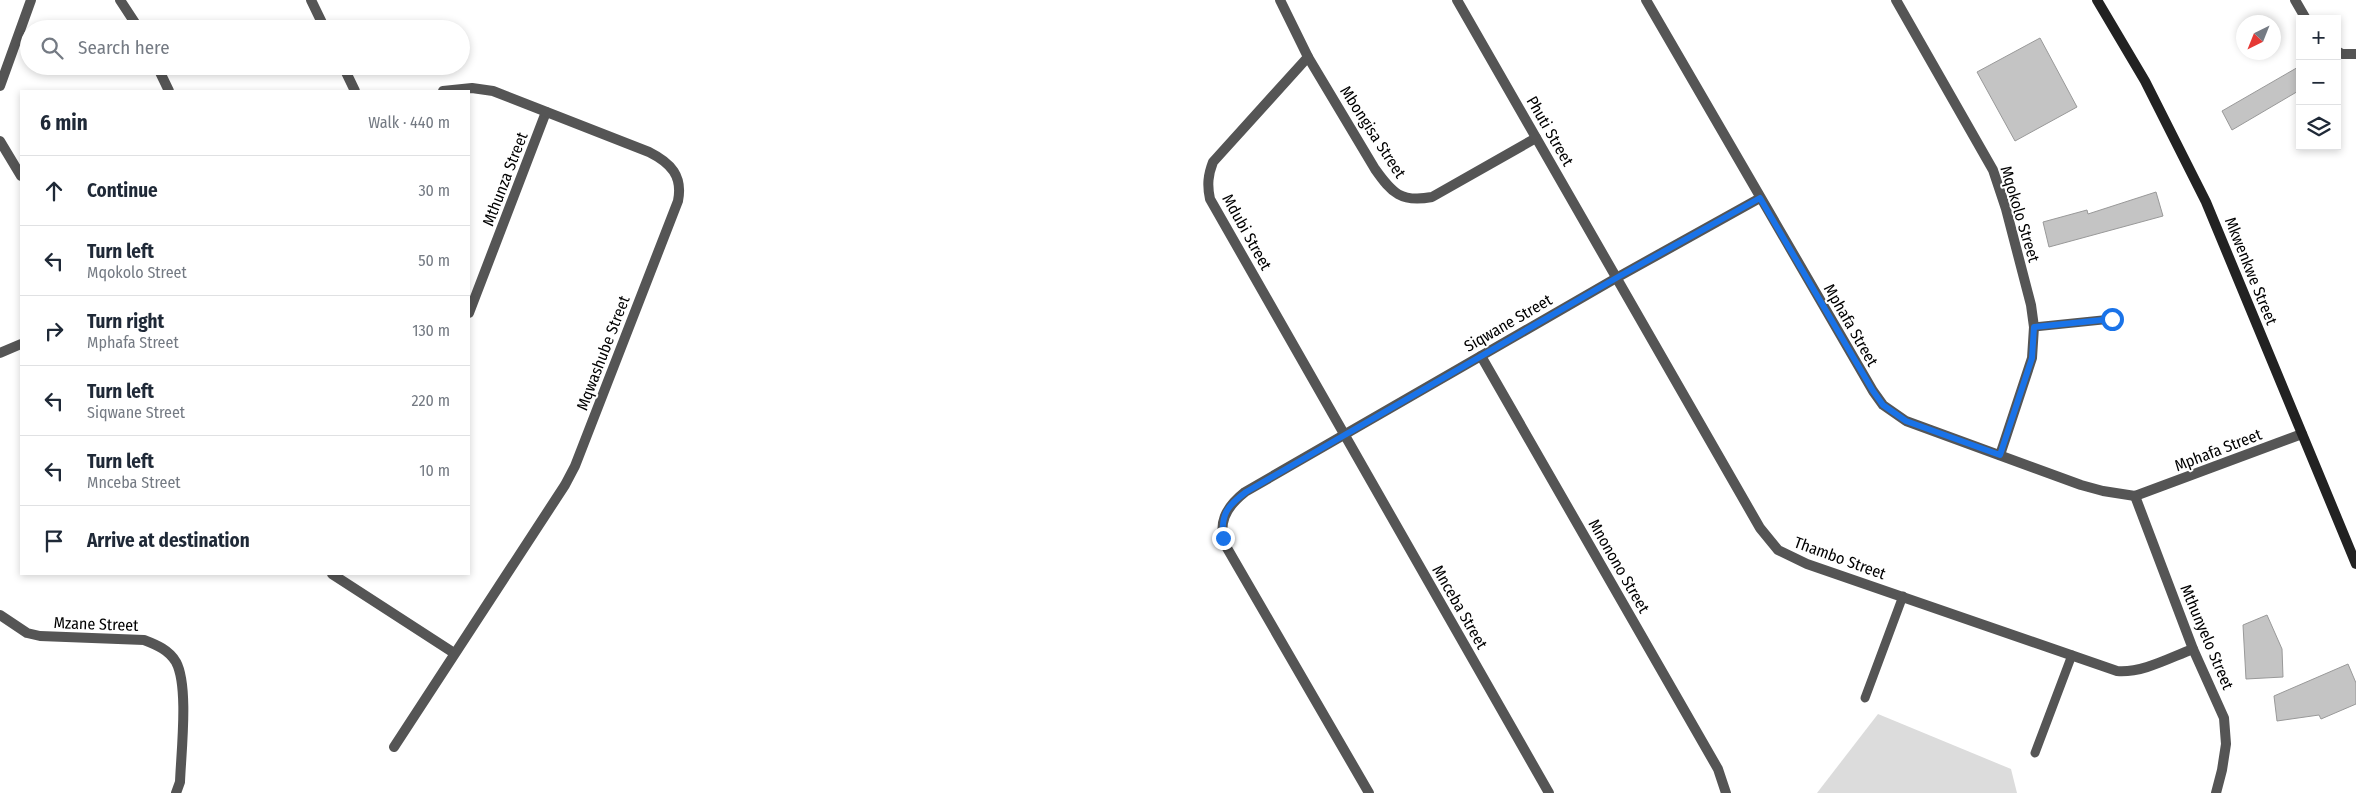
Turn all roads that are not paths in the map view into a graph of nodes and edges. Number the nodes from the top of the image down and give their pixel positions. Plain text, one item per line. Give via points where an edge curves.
1 (31, 0) edge
2 (120, 0) edge
3 (311, 0) edge
4 (1280, 0) edge
5 (1457, 0) edge
6 (1646, 0) edge
7 (1896, 0) edge
8 (2098, 0) edge
9 (2295, 0) edge
10 (2304, 15) edge
11 (24, 20) edge
12 (132, 20) edge
13 (321, 20) edge
14 (20, 31) edge
15 (2341, 53) edge
16 (2356, 54) edge
17 (1308, 57) junction
18 (161, 75) edge
19 (347, 75) edge
20 (0, 86) edge
21 (169, 90) edge
22 (355, 90) edge
23 (453, 90) edge
24 (546, 112) junction
25 (1536, 138) junction
26 (0, 141) edge
27 (20, 174) edge
28 (1760, 198) junction
29 (1618, 277) junction
30 (470, 310) edge
31 (2112, 319) dead end
32 (2034, 327) junction
33 (20, 344) edge
34 (0, 353) edge
35 (1481, 356) junction
36 (2302, 434) junction
37 (1346, 435) junction
38 (2000, 455) junction
39 (2135, 496) junction
40 (2356, 564) edge
41 (334, 575) edge
42 (1903, 596) junction
43 (0, 615) edge
44 (2193, 649) junction
45 (454, 653) junction
46 (2072, 655) junction
47 (1865, 698) dead end
48 (394, 747) dead end
49 (2035, 753) dead end
50 (176, 793) edge
51 (1369, 793) edge
52 (1549, 793) edge
53 (1726, 793) edge
54 (2216, 793) edge

1 - 11 street
2 - 12 street
3 - 13 street
4 - 17 street, Mbongisa Street
5 - 25 street, Phuti Street
6 - 28 street, Mphafa Street
7 - 32 street, Mqokolo Street via 1993,170 2006,209
8 - 36 street, Mkwenkwe Street via 2158,105 2206,202
9 - 10 street
14 - 20 street
15 - 16 street
17 - 25 street, Mbongisa Street via 1387,187 1398,196 1432,197
17 - 37 street, Mdubi Street via 1213,162 1208,187 1218,215
18 - 21 street
19 - 22 street
23 - 24 street, Mqwashube Street via 493,91
24 - 30 street, Mthunza Street
24 - 45 street, Mqwashube Street via 662,159 679,178 680,190 575,466 550,510
25 - 29 street, Phuti Street
26 - 27 street
28 - 29 street, Siqwane Street
28 - 38 street, Mphafa Street via 1883,405 1906,421
29 - 35 street, Siqwane Street
29 - 42 street, Thambo Street via 1769,541 1791,557
31 - 32 lane
32 - 38 street, Mqokolo Street via 2032,358
33 - 34 street
35 - 37 street, Siqwane Street
35 - 53 street, Mnonono Street via 1718,769
36 - 39 street, Mphafa Street
36 - 40 street, Mkwenkwe Street
37 - 51 street, Siqwane Street via 1234,500 1225,512 1222,526 1227,548
37 - 52 street, Mnceba Street
38 - 39 street, Mphafa Street via 2081,485
39 - 44 street, Mthunyelo Street
41 - 45 street
42 - 46 street, Thambo Street
42 - 47 lane
43 - 50 street, Mzane Street via 27,633 40,636 144,640 168,652 176,662 183,688 180,782
44 - 46 street, Thambo Street via 2129,672
44 - 54 street, Mthunyelo Street via 2226,728
45 - 48 street, Mqwashube Street
46 - 49 lane

